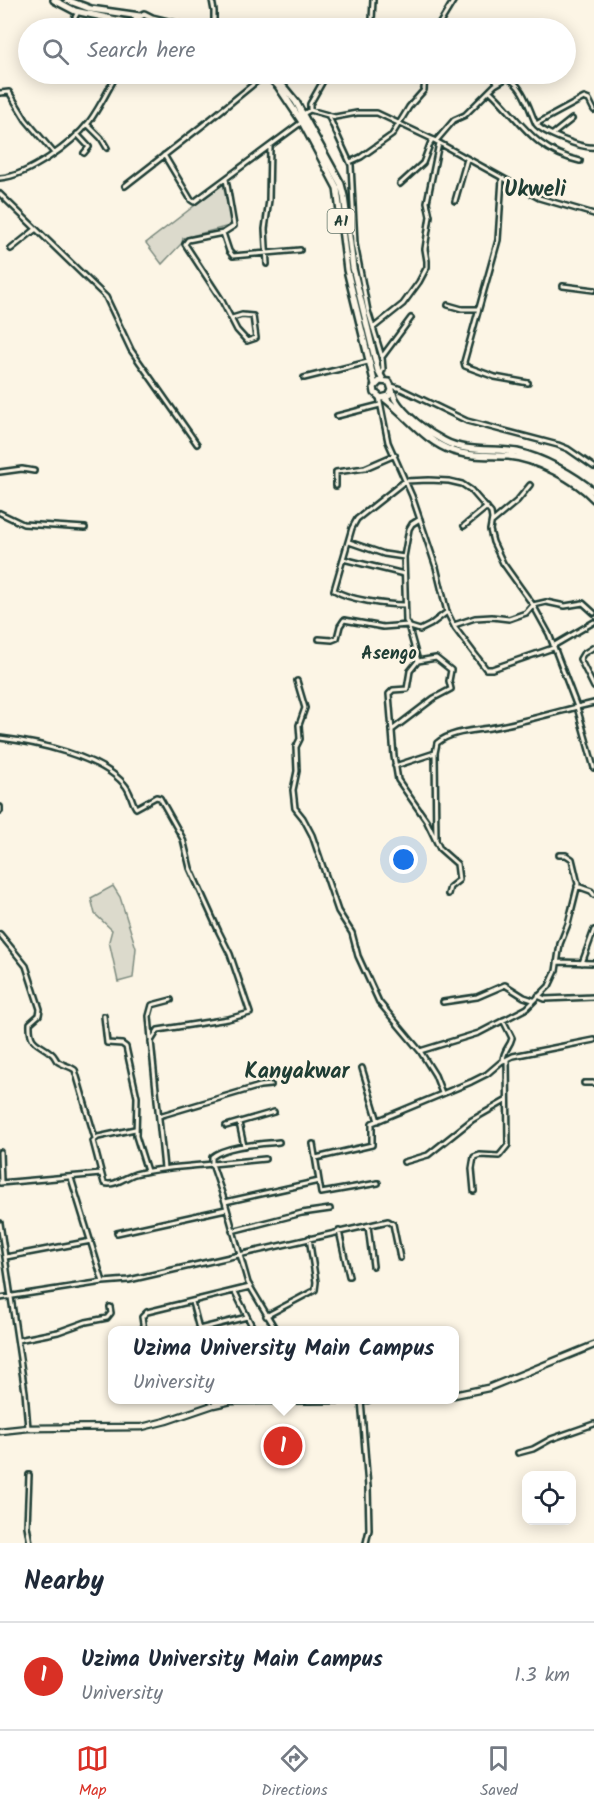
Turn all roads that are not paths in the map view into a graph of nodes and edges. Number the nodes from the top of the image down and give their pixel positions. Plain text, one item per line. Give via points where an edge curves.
1 (54, 0) edge
2 (67, 0) edge
3 (212, 0) edge
4 (373, 0) edge
5 (454, 0) edge
6 (78, 12) junction
7 (140, 16) junction
8 (75, 18) edge
9 (103, 18) edge
10 (137, 18) edge
11 (152, 18) edge
12 (214, 18) edge
13 (372, 18) edge
14 (443, 18) edge
15 (111, 84) edge
16 (254, 84) edge
17 (276, 84) edge
18 (282, 84) edge
19 (321, 84) edge
20 (424, 84) edge
21 (496, 84) edge
22 (515, 84) edge
23 (490, 91) junction
24 (0, 93) edge
25 (310, 110) junction
26 (594, 110) edge
27 (303, 114) junction
28 (329, 117) junction
29 (572, 119) dead end
30 (302, 122) junction
31 (87, 124) junction
32 (400, 124) junction
33 (536, 124) junction
34 (77, 134) junction
35 (553, 134) junction
36 (435, 141) junction
37 (270, 147) junction
38 (594, 147) edge
39 (107, 148) dead end
40 (54, 153) junction
41 (84, 153) dead end
42 (164, 155) junction
43 (467, 159) junction
44 (580, 161) dead end
45 (350, 162) junction
46 (0, 178) edge
47 (502, 178) junction
48 (226, 179) junction
49 (400, 184) dead end
50 (124, 186) dead end
51 (0, 194) edge
52 (455, 201) dead end
53 (594, 214) edge
54 (36, 229) junction
55 (223, 233) junction
56 (11, 249) dead end
57 (300, 250) dead end
58 (267, 252) junction
59 (267, 264) dead end
60 (563, 286) dead end
61 (594, 290) edge
62 (448, 305) dead end
63 (478, 309) junction
64 (232, 318) junction
65 (411, 318) dead end
66 (373, 328) junction
67 (382, 357) junction
68 (370, 361) junction
69 (304, 378) dead end
70 (381, 378) junction
71 (528, 383) dead end
72 (375, 385) junction
73 (392, 388) junction
74 (382, 397) junction
75 (380, 405) junction
76 (337, 416) dead end
77 (196, 444) dead end
78 (395, 455) junction
79 (594, 467) edge
80 (34, 471) dead end
81 (0, 472) edge
82 (405, 481) junction
83 (531, 485) dead end
84 (336, 486) dead end
85 (594, 492) edge
86 (594, 499) edge
87 (488, 507) junction
88 (0, 513) edge
89 (420, 519) junction
90 (492, 522) junction
91 (464, 526) dead end
92 (85, 528) dead end
93 (349, 542) junction
94 (404, 557) junction
95 (343, 559) junction
96 (404, 574) junction
97 (405, 605) junction
98 (533, 605) junction
99 (447, 612) junction
100 (594, 613) edge
101 (594, 622) edge
102 (408, 625) junction
103 (454, 625) junction
104 (319, 639) dead end
105 (553, 647) junction
106 (594, 647) edge
107 (418, 661) junction
108 (297, 681) dead end
109 (594, 687) edge
110 (594, 703) edge
111 (576, 707) junction
112 (392, 730) junction
113 (0, 738) edge
114 (435, 753) junction
115 (395, 766) junction
116 (594, 768) edge
117 (436, 840) junction
118 (559, 855) dead end
119 (577, 886) junction
120 (448, 894) dead end
121 (594, 895) edge
122 (594, 930) edge
123 (0, 934) edge
124 (557, 962) junction
125 (582, 963) junction
126 (594, 963) edge
127 (538, 996) junction
128 (594, 997) edge
129 (171, 1000) dead end
130 (534, 1000) junction
131 (442, 1002) dead end
132 (104, 1016) dead end
133 (503, 1020) junction
134 (594, 1040) edge
135 (151, 1041) junction
136 (420, 1051) junction
137 (505, 1060) junction
138 (362, 1068) dead end
139 (584, 1083) dead end
140 (594, 1083) edge
141 (271, 1085) dead end
142 (442, 1093) junction
143 (508, 1100) junction
144 (274, 1113) dead end
145 (159, 1116) junction
146 (378, 1121) junction
147 (239, 1123) junction
148 (226, 1126) dead end
149 (135, 1129) junction
150 (95, 1138) junction
151 (279, 1142) dead end
152 (313, 1144) dead end
153 (244, 1146) junction
154 (0, 1152) edge
155 (316, 1158) junction
156 (266, 1159) dead end
157 (404, 1162) dead end
158 (212, 1164) junction
159 (164, 1168) junction
160 (147, 1171) junction
161 (101, 1174) junction
162 (71, 1178) junction
163 (319, 1181) junction
164 (1, 1183) edge
165 (378, 1183) dead end
166 (474, 1191) dead end
167 (225, 1202) junction
168 (227, 1209) junction
169 (330, 1209) dead end
170 (0, 1223) edge
171 (368, 1226) junction
172 (232, 1231) junction
173 (339, 1231) junction
174 (117, 1233) dead end
175 (309, 1238) junction
176 (91, 1241) junction
177 (239, 1256) junction
178 (6, 1257) junction
179 (400, 1258) dead end
180 (374, 1266) dead end
181 (349, 1276) dead end
182 (103, 1282) junction
183 (250, 1287) junction
184 (235, 1291) junction
185 (12, 1296) junction
186 (0, 1298) edge
187 (192, 1302) junction
188 (110, 1307) dead end
189 (266, 1316) junction
190 (247, 1317) junction
191 (143, 1326) edge
192 (198, 1326) edge
193 (214, 1326) edge
194 (252, 1326) edge
195 (273, 1326) edge
196 (18, 1340) junction
197 (594, 1345) edge
198 (459, 1394) edge
199 (208, 1404) edge
200 (361, 1404) edge
201 (594, 1424) edge
202 (28, 1428) junction
203 (0, 1431) edge
204 (518, 1454) dead end
205 (29, 1474) dead end
206 (30, 1543) edge
207 (366, 1543) edge

1 - 6 highway
2 - 7 highway via 92,9
3 - 12 street
4 - 13 street
5 - 14 street
6 - 8 street
6 - 9 highway
7 - 10 highway
7 - 11 highway
15 - 31 street
16 - 42 street
17 - 30 highway, A1
18 - 27 highway, A1
19 - 25 street
20 - 32 street
21 - 23 street
22 - 33 street
23 - 36 street
23 - 44 street via 541,144
24 - 40 street via 9,92
25 - 27 street
25 - 28 street
26 - 33 street via 584,98
27 - 70 highway, A1 via 342,188 352,268
28 - 32 street via 369,112
28 - 45 street
29 - 35 street
30 - 37 street
30 - 68 highway, A1 via 337,188 347,270
31 - 34 street
31 - 39 street
32 - 36 street
32 - 45 street via 390,137
33 - 35 street
34 - 40 street
34 - 41 street via 89,147
35 - 38 street via 587,148
36 - 43 street
36 - 49 street via 423,163
36 - 66 street via 427,202 428,261 403,304
37 - 48 street
37 - 58 street
40 - 46 street via 29,170
42 - 48 street via 193,202
42 - 50 street
43 - 47 street
43 - 52 street
45 - 66 street via 355,244
47 - 53 street via 539,198
47 - 63 street via 498,240
48 - 55 street via 235,224
51 - 54 street
54 - 56 street
54 - 77 street via 106,297 130,350
55 - 58 street via 233,256
55 - 64 street via 184,244
57 - 58 street
58 - 59 street
60 - 61 street
62 - 63 street
63 - 71 street via 464,364 470,369
64 - 64 street via 246,340 256,338 253,316
65 - 67 street
66 - 67 street
67 - 70 street
68 - 69 street
68 - 72 highway, A1
70 - 72 highway
70 - 73 highway
72 - 74 highway, A1 via 374,390
73 - 74 highway via 389,396
73 - 79 street via 467,421 558,445
73 - 85 highway via 397,401 413,418 446,442 529,456 573,476
74 - 75 street
74 - 86 highway, A1 via 422,434 443,447 463,454 522,458 571,480
75 - 76 street
75 - 78 street
78 - 82 street
78 - 84 street via 365,468 336,472
80 - 81 street
82 - 87 street via 462,484
82 - 89 street
82 - 93 street via 356,521
83 - 90 street
87 - 90 street
87 - 91 street
88 - 92 street via 23,524
89 - 94 street via 411,524
89 - 99 street
90 - 98 street via 490,533 497,550
93 - 94 street
93 - 95 street
94 - 96 street
95 - 96 street
95 - 97 street via 335,591
96 - 97 street
97 - 102 street
98 - 100 street via 583,603
98 - 103 street via 526,613 508,619 475,618
98 - 105 street
99 - 102 street via 420,630
99 - 103 street
101 - 105 street
102 - 104 street via 383,627 344,620 337,638
102 - 107 street
103 - 105 street via 486,669
105 - 111 street
106 - 109 street via 580,659
107 - 112 street via 410,670 407,689 390,691
107 - 112 street via 439,660 451,670 452,688
108 - 136 street via 305,708 296,747 294,808 312,835 338,911 352,933 379,1002
110 - 111 street
111 - 114 street via 445,737 437,743
111 - 116 street
112 - 115 street
113 - 135 street via 46,746 94,763 122,781 136,808 159,797 183,838 189,864 251,1011 228,1019 158,1030
114 - 115 street
114 - 117 street
115 - 117 street via 398,780
117 - 120 street via 458,866 459,880
118 - 119 street via 572,858
119 - 121 street
119 - 124 street
122 - 125 street
123 - 150 street via 26,966 40,1009 30,1023 34,1043 75,1070
124 - 125 street
124 - 127 street via 551,984
125 - 126 street
127 - 128 street
127 - 130 street
129 - 135 street via 151,1007
130 - 131 street via 505,986 477,997
130 - 133 street
132 - 149 street via 107,1043 126,1047 137,1097
133 - 136 street via 470,1037
133 - 137 street via 512,1038 504,1051
134 - 137 street
135 - 145 street
136 - 142 street
137 - 142 street via 480,1078
137 - 143 street
138 - 146 street
139 - 140 street
141 - 145 street
142 - 146 street
143 - 157 street via 472,1120 428,1155
143 - 166 street via 508,1144 499,1156 474,1157
144 - 147 street
145 - 159 street
146 - 155 street via 371,1124 372,1145
147 - 148 street
147 - 153 street
149 - 150 street
149 - 160 street
150 - 161 street
151 - 153 street
152 - 155 street
153 - 158 street via 214,1155
154 - 164 street
155 - 163 street
156 - 158 street
158 - 159 street
158 - 167 street
159 - 160 street
160 - 161 street via 108,1185
161 - 162 street
162 - 164 street
162 - 176 street
163 - 165 street via 322,1194
163 - 167 street
167 - 168 street
168 - 172 street
168 - 174 street
169 - 172 street via 302,1212
170 - 178 street
171 - 173 street
171 - 179 street via 393,1223
171 - 180 street
172 - 177 street
173 - 175 street
173 - 181 street
175 - 177 street
175 - 189 street via 315,1290
176 - 178 street
176 - 182 street
177 - 182 street
177 - 183 street
178 - 185 street
182 - 185 street
183 - 184 street
183 - 189 street
184 - 187 street
184 - 190 street
185 - 186 street
185 - 196 street
187 - 191 street via 145,1313
187 - 192 street
188 - 196 street via 107,1318
189 - 195 street
190 - 193 street
190 - 194 street
196 - 202 street
197 - 198 main road via 488,1388
199 - 202 main road via 142,1427
200 - 207 street via 368,1486
201 - 204 street
202 - 203 main road
205 - 206 street

